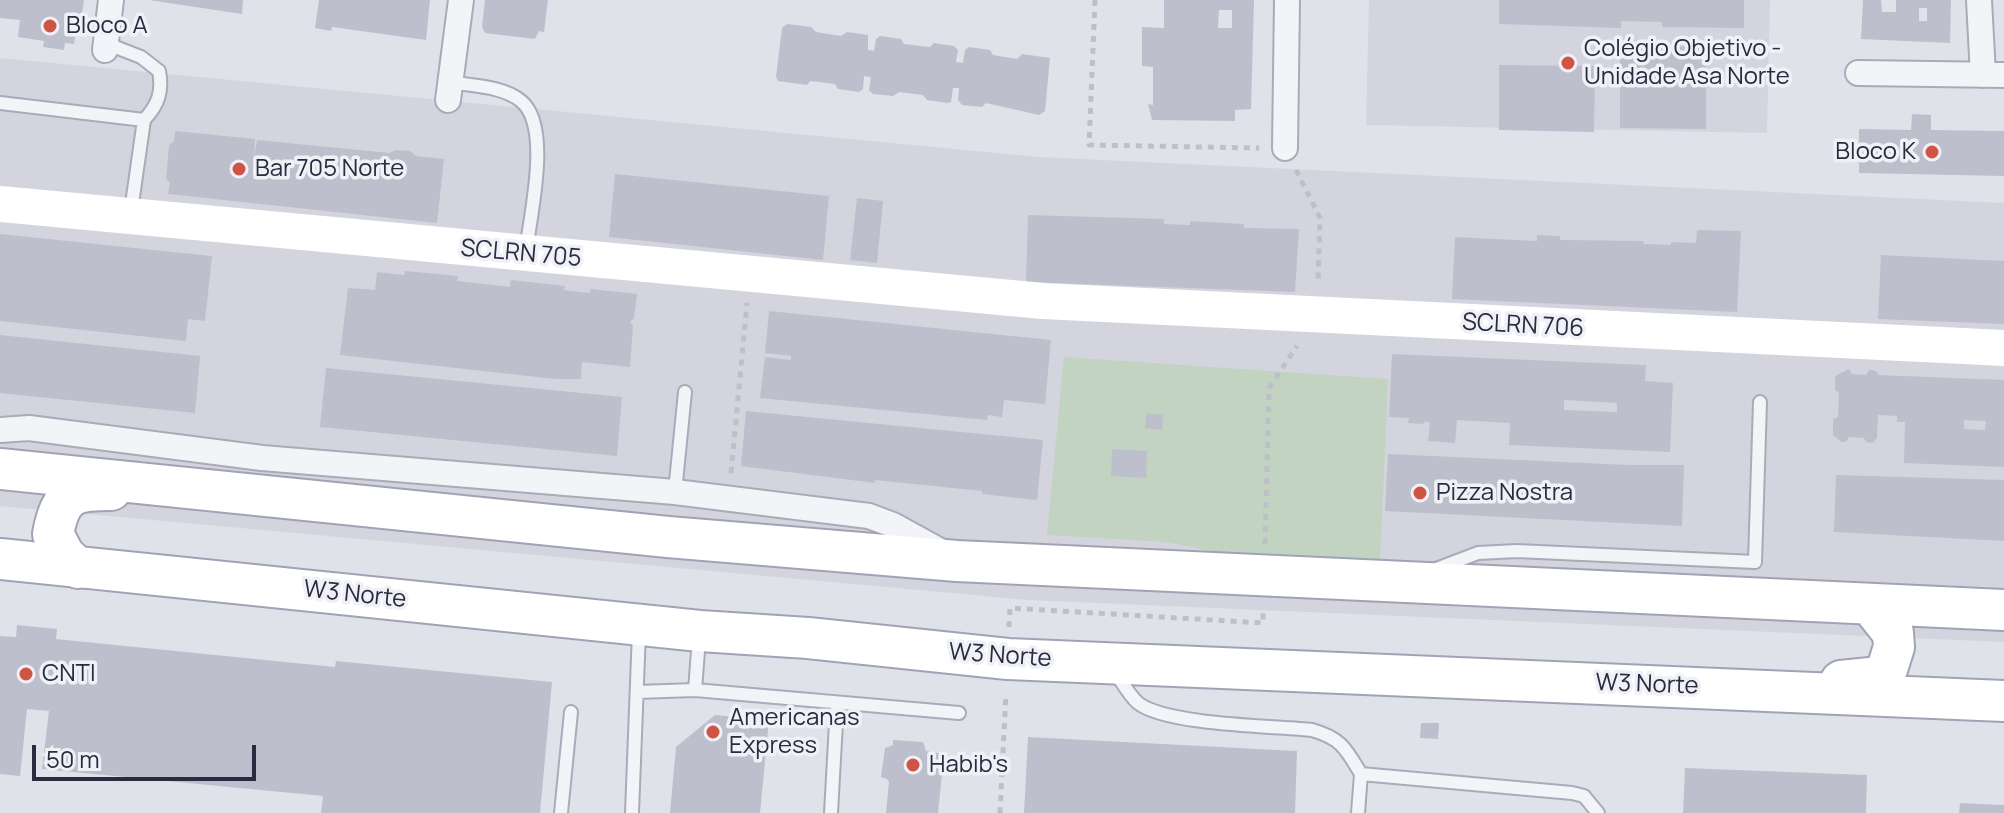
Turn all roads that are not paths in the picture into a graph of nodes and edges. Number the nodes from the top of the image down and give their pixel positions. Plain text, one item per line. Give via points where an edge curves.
1 (111, 0) edge
2 (461, 0) edge
3 (1287, 0) edge
4 (1979, 0) edge
5 (105, 46) joint
6 (1858, 73) dead end
7 (1994, 75) edge
8 (449, 91) joint
9 (0, 103) edge
10 (144, 120) junction
11 (1285, 148) road end
12 (0, 204) edge
13 (130, 218) junction
14 (525, 254) junction
15 (1043, 301) joint
16 (2004, 348) edge
17 (685, 392) dead end
18 (1760, 402) dead end
19 (0, 430) edge
20 (0, 469) edge
21 (207, 490) junction
22 (675, 492) junction
23 (0, 559) edge
24 (957, 561) junction
25 (78, 568) junction
26 (1399, 582) junction
27 (1870, 604) junction
28 (2004, 610) edge
29 (639, 624) junction
30 (700, 631) junction
31 (1109, 663) junction
32 (1769, 689) junction
33 (695, 690) junction
34 (637, 692) junction
35 (2004, 701) edge
36 (837, 705) junction
37 (571, 712) dead end
38 (959, 713) dead end
39 (1361, 774) junction
40 (561, 813) edge
41 (632, 813) edge
42 (831, 813) edge
43 (1358, 813) edge
44 (1598, 813) edge

1 - 5 street
2 - 8 street
3 - 11 street
4 - 7 street
5 - 10 lane via 141,57 159,71 159,101
6 - 7 street
8 - 14 lane via 504,91 532,114 536,175
9 - 10 lane
10 - 13 lane
12 - 13 street, SCLRN 705
13 - 14 street, SCLRN 705
14 - 15 street, SCLRN 705
15 - 16 street, SCLRN 706
17 - 22 lane
18 - 26 lane via 1755,562 1491,552
19 - 22 street via 29,428 262,458
20 - 21 main road
21 - 24 main road
21 - 25 main road via 81,490 67,498 53,534
22 - 24 street via 869,516
23 - 25 main road, W3 Norte
24 - 26 main road
25 - 29 main road, W3 Norte
26 - 27 main road
27 - 28 main road
27 - 32 main road via 1893,633 1891,660 1880,677
29 - 30 main road, W3 Norte
29 - 34 lane
30 - 31 main road, W3 Norte
30 - 33 lane
31 - 32 main road, W3 Norte
31 - 39 lane via 1136,701 1157,714 1320,732 1342,744
32 - 35 main road, W3 Norte
33 - 34 lane
33 - 36 lane
34 - 41 lane
36 - 38 lane
36 - 42 lane
37 - 40 lane
39 - 43 lane
39 - 44 lane via 1572,793 1584,796

